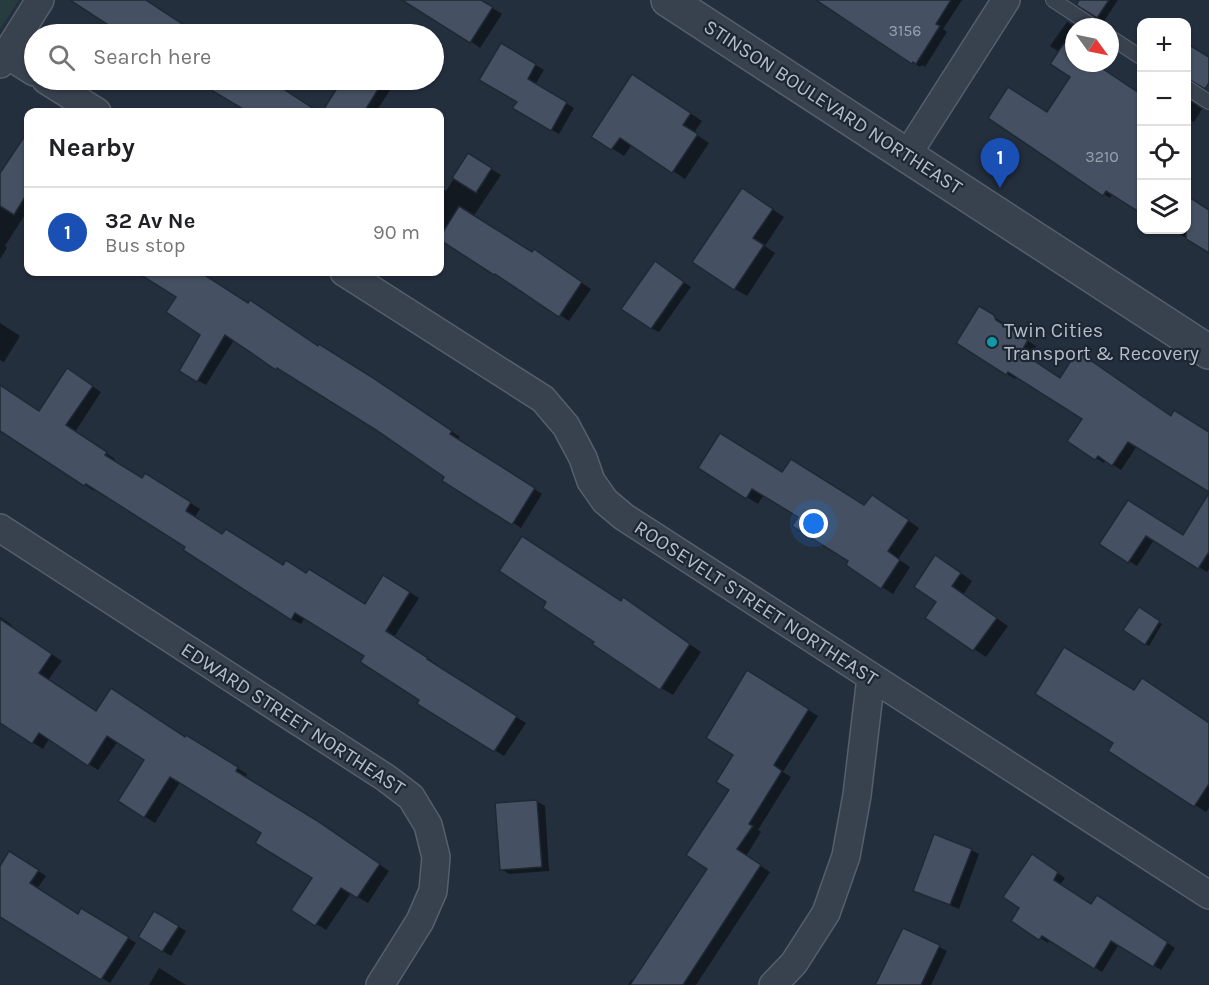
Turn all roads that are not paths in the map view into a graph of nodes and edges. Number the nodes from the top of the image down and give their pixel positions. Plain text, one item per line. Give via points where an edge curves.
1 (40, 0) edge
2 (668, 0) edge
3 (1006, 0) edge
4 (1053, 0) edge
5 (1080, 18) edge
6 (25, 24) edge
7 (24, 26) edge
8 (1119, 43) edge
9 (1137, 55) edge
10 (3, 59) edge
11 (24, 68) edge
12 (62, 90) edge
13 (1191, 90) edge
14 (1209, 102) edge
15 (91, 108) edge
16 (907, 155) junction
17 (350, 276) edge
18 (1209, 352) edge
19 (0, 528) edge
20 (871, 677) junction
21 (1209, 895) edge
22 (380, 985) edge
23 (773, 985) edge

1 - 6 street
2 - 16 street, STINSON BOULEVARD NORTHEAST
3 - 16 street
4 - 5 lane
7 - 10 street
8 - 9 lane
10 - 11 street
12 - 15 street
13 - 14 lane
16 - 18 street, STINSON BOULEVARD NORTHEAST
17 - 20 street, ROOSEVELT STREET NORTHEAST via 543,399 566,426 591,481 605,501 624,517
19 - 22 street, EDWARD STREET NORTHEAST via 411,797 428,825 436,858 433,891 420,921
20 - 21 street, ROOSEVELT STREET NORTHEAST
20 - 23 street via 846,856 826,913 794,963

